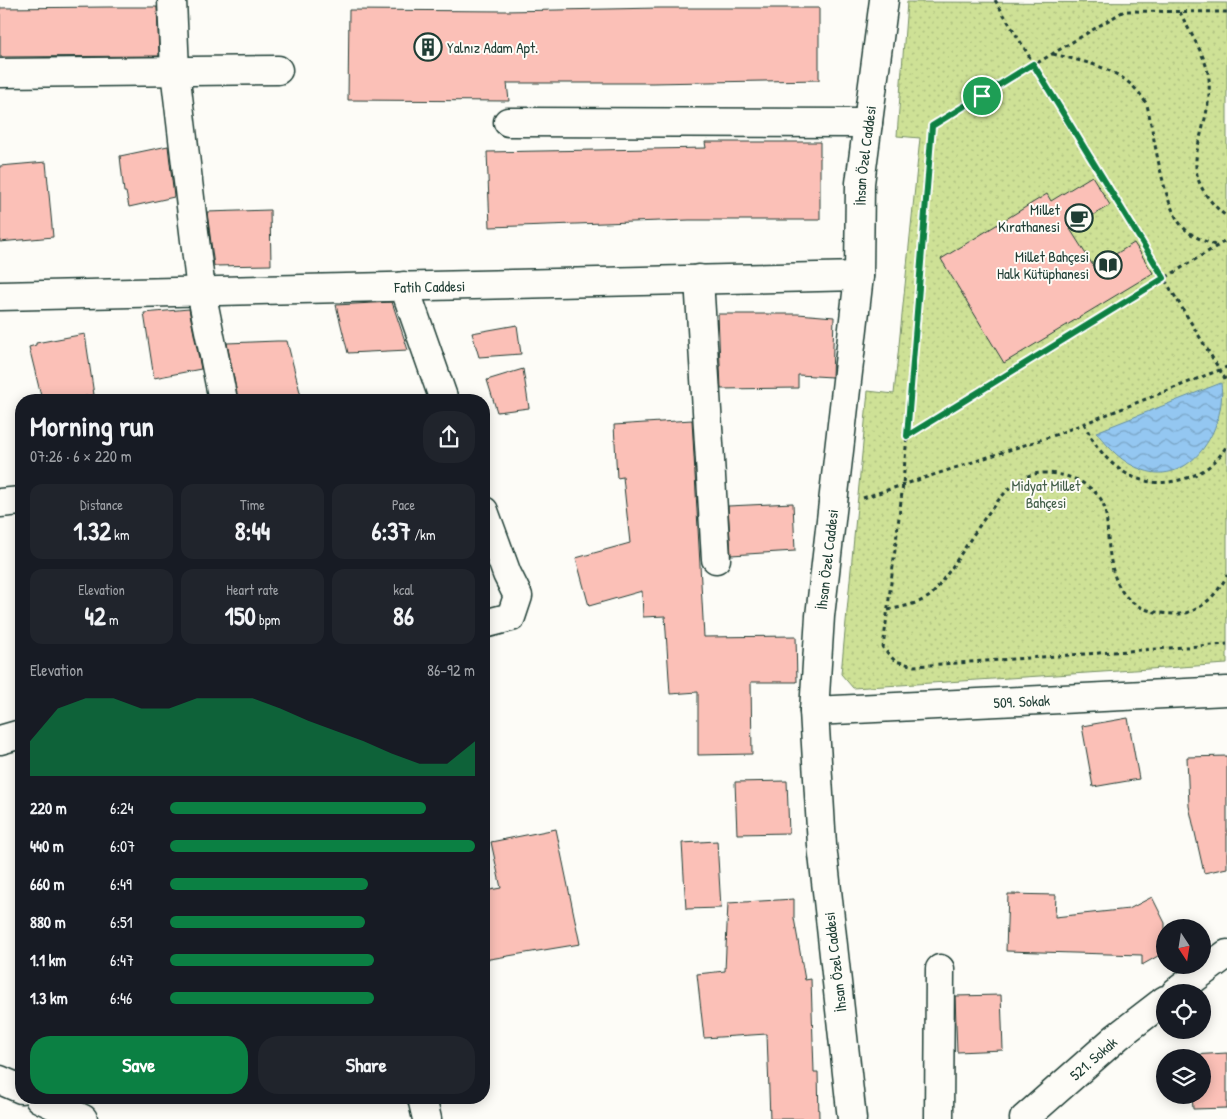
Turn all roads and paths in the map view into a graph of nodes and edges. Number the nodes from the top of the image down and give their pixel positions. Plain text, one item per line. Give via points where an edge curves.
1 (172, 0) edge
2 (884, 0) edge
3 (995, 0) edge
4 (1180, 12) junction
5 (1227, 12) edge
6 (1052, 53) junction
7 (1033, 64) junction
8 (278, 70) dead end
9 (175, 71) junction
10 (0, 73) edge
11 (508, 122) dead end
12 (868, 123) junction
13 (1227, 217) edge
14 (1227, 240) edge
15 (1217, 246) junction
16 (859, 276) junction
17 (1164, 278) junction
18 (699, 279) junction
19 (404, 286) junction
20 (201, 291) junction
21 (0, 296) edge
22 (1227, 367) edge
23 (1220, 370) junction
24 (1227, 382) edge
25 (221, 394) edge
26 (442, 394) edge
27 (1084, 423) junction
28 (907, 436) junction
29 (1227, 445) edge
30 (903, 484) junction
31 (15, 502) edge
32 (0, 503) edge
33 (832, 509) junction
34 (490, 527) edge
35 (716, 559) dead end
36 (1227, 575) edge
37 (888, 610) junction
38 (490, 622) edge
39 (1227, 644) edge
40 (1227, 691) edge
41 (814, 711) junction
42 (15, 736) edge
43 (0, 740) edge
44 (1227, 954) edge
45 (940, 968) dead end
46 (1187, 984) edge
47 (1156, 1007) edge
48 (0, 1080) edge
49 (15, 1086) edge
50 (423, 1104) edge
51 (427, 1119) edge
52 (852, 1119) edge
53 (939, 1119) edge
54 (1024, 1119) edge

1 - 9 street
2 - 12 street, İhsan Özel Caddesi
3 - 7 path
4 - 5 path
4 - 6 path via 1124,11
4 - 13 path via 1209,78 1206,116 1196,148 1197,179 1206,195
6 - 7 path
6 - 15 path via 1119,74 1141,93 1147,104 1166,189 1182,226 1192,235
7 - 17 path
7 - 28 path via 932,126
8 - 9 street
9 - 10 street
9 - 20 street
11 - 12 street
12 - 16 street, İhsan Özel Caddesi via 860,183
14 - 15 path
15 - 17 path
16 - 18 street, Fatih Caddesi
16 - 33 street, İhsan Özel Caddesi
17 - 23 path
17 - 28 path
18 - 19 street, Fatih Caddesi
18 - 35 street
19 - 20 street, Fatih Caddesi
19 - 26 street
20 - 21 street, Fatih Caddesi
20 - 25 street
22 - 23 path
23 - 24 path
23 - 27 path
27 - 29 path via 1093,443 1114,465 1152,483 1190,478 1209,468
27 - 30 path
28 - 30 path
30 - 33 path
30 - 37 path
31 - 32 street
33 - 41 street, İhsan Özel Caddesi
34 - 38 street via 518,596 511,617
36 - 37 path via 1223,584 1202,606 1180,615 1156,614 1136,606 1121,590 1111,568 1102,501 1089,487 1069,477 1046,473 1027,476 1002,494 930,595
37 - 39 path via 883,648 895,661 914,666
40 - 41 street, 509. Sokak
41 - 52 street, İhsan Özel Caddesi via 822,845
42 - 43 street
44 - 46 street
45 - 53 street
47 - 54 street, 521. Sokak
48 - 49 street
50 - 51 street

